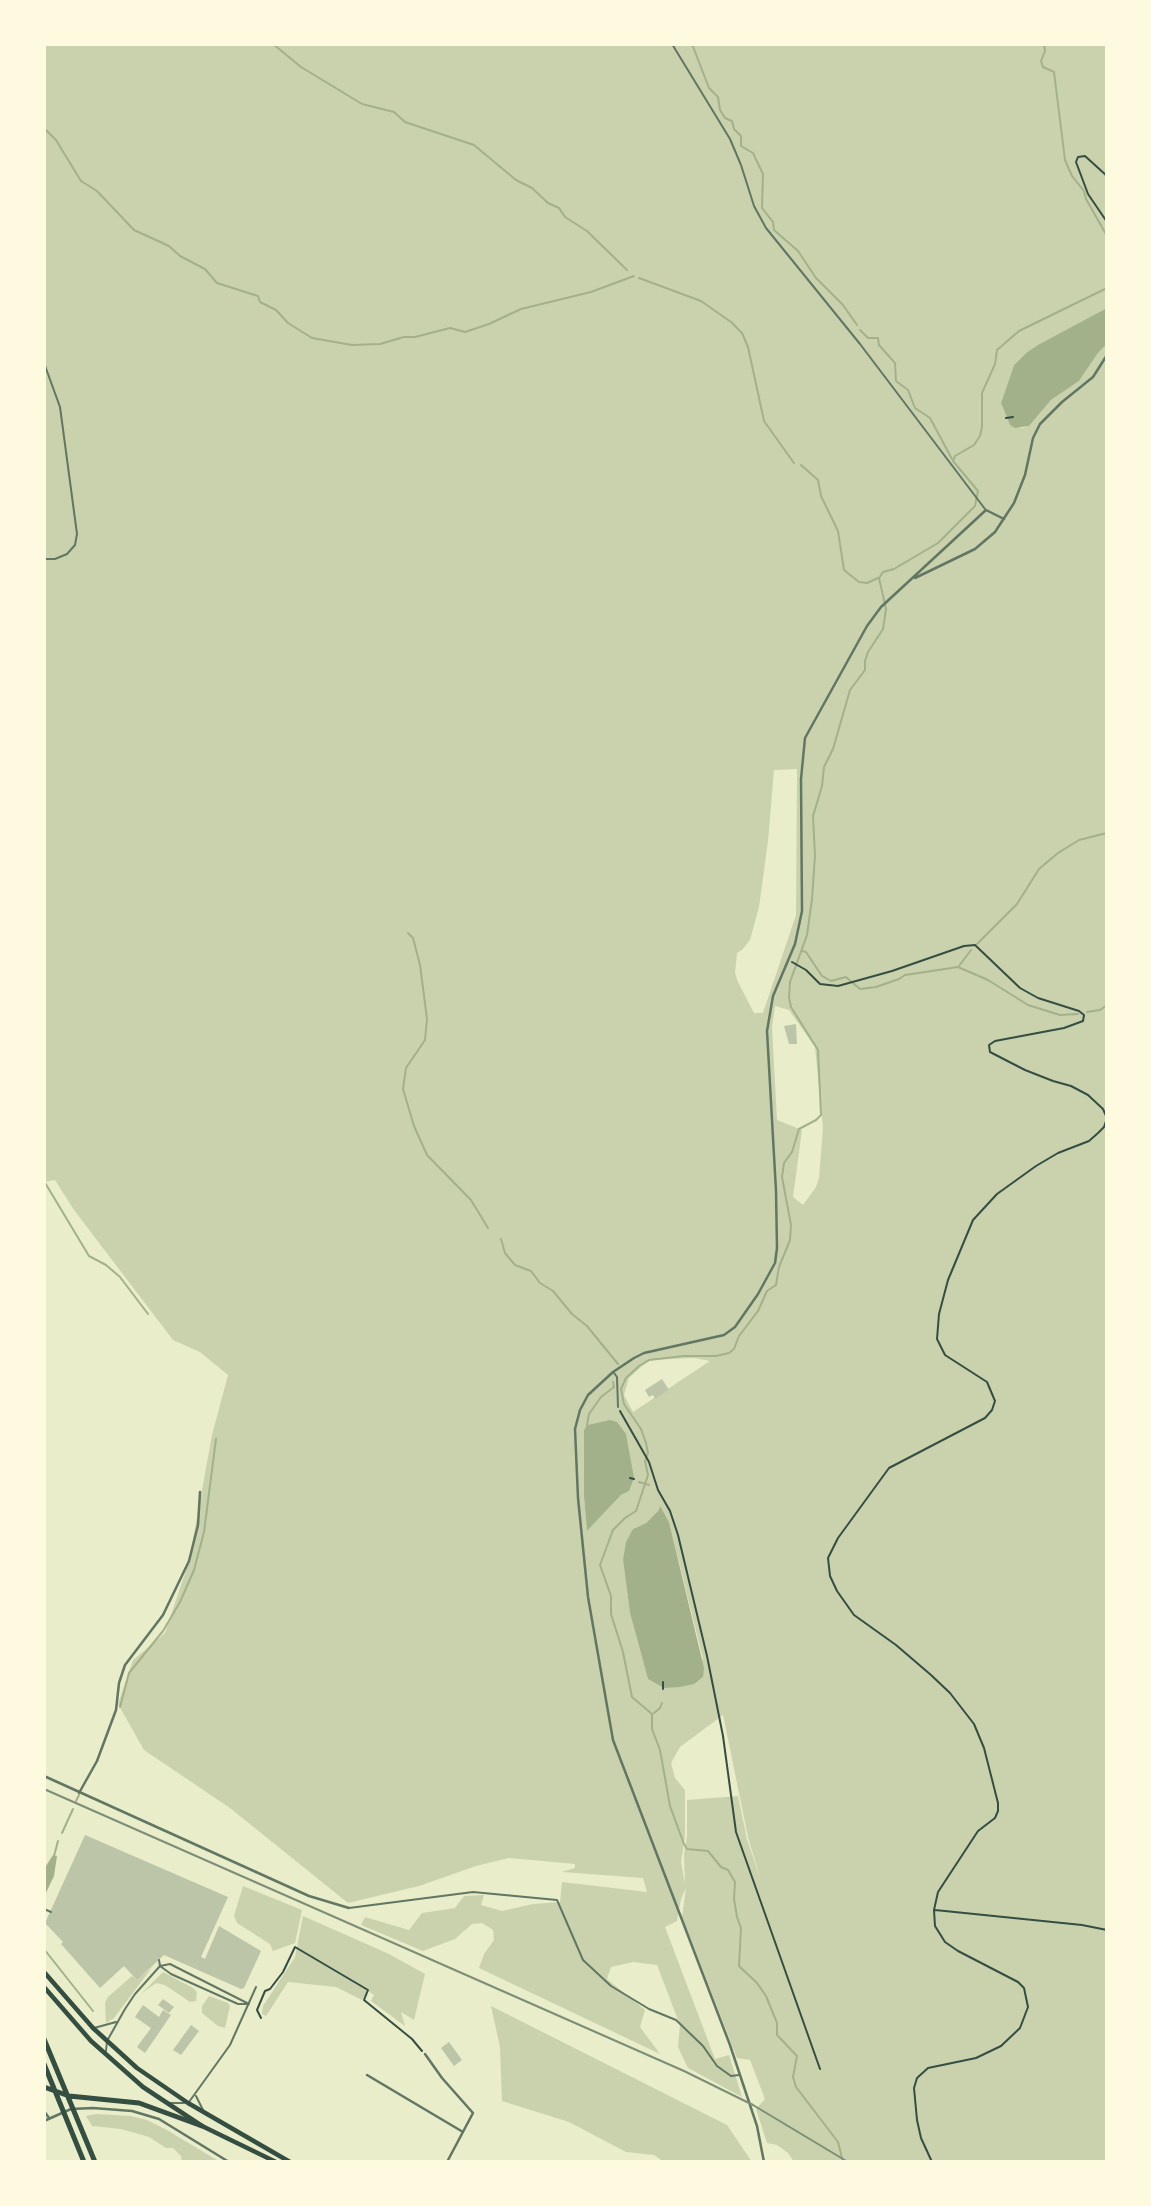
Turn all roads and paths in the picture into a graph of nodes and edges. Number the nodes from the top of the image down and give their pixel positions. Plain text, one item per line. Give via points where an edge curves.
1 (672, 44) edge
2 (1107, 176) edge
3 (1107, 222) edge
4 (1107, 355) edge
5 (44, 363) edge
6 (1013, 417) dead end
7 (1006, 418) dead end
8 (986, 510) junction
9 (1004, 519) junction
10 (44, 559) edge
11 (912, 579) junction
12 (794, 963) dead end
13 (613, 1372) junction
14 (618, 1407) joint
15 (200, 1492) dead end
16 (663, 1682) dead end
17 (663, 1689) dead end
18 (44, 1776) edge
19 (79, 1793) junction
20 (349, 1908) joint
21 (44, 1909) edge
22 (934, 1910) junction
23 (51, 1912) dead end
24 (1107, 1930) edge
25 (159, 1960) dead end
26 (160, 1966) junction
27 (44, 1972) edge
28 (44, 1987) edge
29 (256, 1987) dead end
30 (249, 2004) junction
31 (261, 2018) dead end
32 (117, 2022) junction
33 (93, 2028) junction
34 (44, 2039) edge
35 (107, 2041) junction
36 (425, 2054) joint
37 (106, 2055) junction
38 (44, 2064) edge
39 (820, 2069) dead end
40 (367, 2075) dead end
41 (740, 2075) junction
42 (44, 2087) edge
43 (195, 2095) junction
44 (164, 2102) junction
45 (188, 2104) junction
46 (44, 2111) edge
47 (205, 2113) junction
48 (49, 2118) junction
49 (44, 2121) edge
50 (202, 2126) junction
51 (463, 2132) junction
52 (84, 2162) edge
53 (96, 2162) edge
54 (229, 2162) edge
55 (276, 2162) edge
56 (290, 2162) edge
57 (447, 2162) edge
58 (764, 2162) edge
59 (932, 2162) edge

1 - 8 lane via 730,139 766,228
2 - 3 path via 1085,156 1077,157 1088,194
4 - 9 street via 1093,377 1040,424 1020,489
5 - 10 lane via 60,407 77,534 67,554
6 - 7 path
8 - 9 street
8 - 11 street
9 - 11 street via 975,549
11 - 13 street via 867,626 808,728 803,746 802,911 795,944 773,996 767,1031 777,1256 758,1294 724,1335 644,1353
12 - 22 path via 825,986 849,984 964,946 978,946 1020,988 1081,1012 1084,1018 1064,1028 995,1041 989,1045 990,1052 1088,1095 1107,1118 1088,1141 1036,1166 997,1194 972,1220 948,1280 937,1339 945,1355 987,1382 995,1401 992,1410 985,1418 889,1468 828,1558 830,1576 854,1615 950,1693 974,1724 984,1748 998,1811 956,1863 938,1892
13 - 14 lane
13 - 41 street via 588,1395 575,1429 587,1597 613,1740
14 - 39 path via 648,1459 678,1535 723,1736 736,1832
15 - 19 street via 189,1561 163,1615 125,1664 116,1710
16 - 17 path
18 - 19 street
19 - 20 street via 309,1896
20 - 41 lane via 472,1892 557,1900 583,1960 611,1986 676,2020 730,2076
21 - 23 lane
22 - 24 path
22 - 59 path via 935,1926 945,1942 1018,1982 1028,2007 1020,2028 1002,2046 975,2058 928,2068 917,2078 917,2120
25 - 26 lane
26 - 30 lane via 232,2002
26 - 30 lane via 170,1964
26 - 32 lane
27 - 33 main road
28 - 37 main road
29 - 30 lane
30 - 43 lane via 230,2045
31 - 36 path via 257,2010 265,1991 295,1947 368,1990 364,2000
32 - 33 lane
32 - 35 lane
33 - 35 main road
34 - 53 highway
35 - 37 lane
35 - 45 main road
36 - 51 street via 473,2113
37 - 44 main road
38 - 52 highway
40 - 51 street
41 - 58 street
42 - 50 highway via 62,2095 139,2103
43 - 45 lane
43 - 47 lane
44 - 45 lane
44 - 50 main road
45 - 47 main road
46 - 48 street
47 - 56 main road
48 - 49 street
48 - 54 street via 80,2108 146,2114
50 - 55 main road
51 - 57 street

